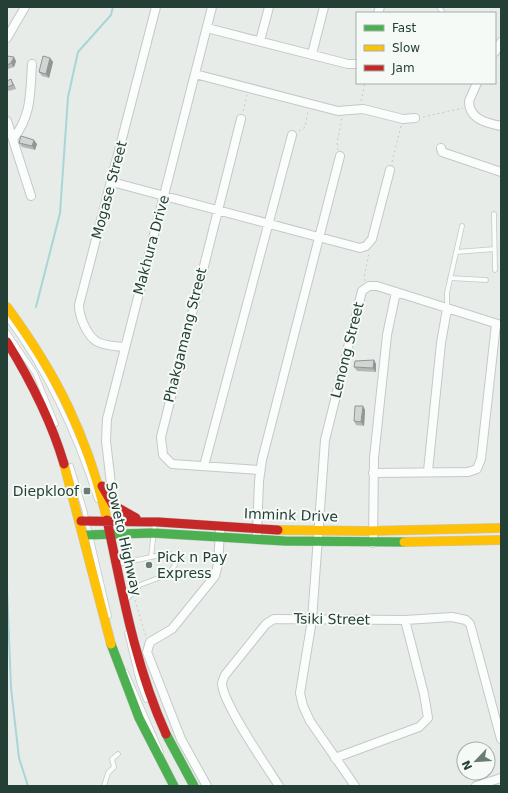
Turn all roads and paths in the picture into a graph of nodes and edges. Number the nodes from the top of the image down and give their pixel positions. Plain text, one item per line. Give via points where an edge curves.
1 (25, 7) edge
2 (156, 7) edge
3 (212, 7) edge
4 (269, 7) edge
5 (324, 7) edge
6 (207, 28) junction
7 (7, 38) edge
8 (260, 41) junction
9 (312, 54) junction
10 (32, 64) dead end
11 (356, 64) edge
12 (195, 74) junction
13 (365, 84) edge
14 (476, 84) edge
15 (249, 88) junction
16 (310, 103) junction
17 (469, 106) junction
18 (359, 109) junction
19 (344, 112) junction
20 (415, 118) joint
21 (403, 119) junction
22 (241, 120) joint
23 (7, 121) edge
24 (501, 126) edge
25 (292, 135) joint
26 (13, 139) junction
27 (441, 148) dead end
28 (340, 156) joint
29 (390, 170) joint
30 (501, 172) edge
31 (112, 182) junction
32 (31, 196) dead end
33 (164, 196) junction
34 (217, 210) junction
35 (494, 214) dead end
36 (268, 224) junction
37 (462, 226) dead end
38 (320, 238) junction
39 (366, 246) junction
40 (494, 249) junction
41 (456, 252) junction
42 (495, 270) dead end
43 (450, 278) junction
44 (486, 280) dead end
45 (366, 287) junction
46 (396, 292) junction
47 (7, 307) edge
48 (447, 309) junction
49 (7, 318) edge
50 (499, 325) edge
51 (7, 332) edge
52 (7, 342) edge
53 (124, 347) junction
54 (67, 456) dead end
55 (70, 462) dead end
56 (92, 466) junction
57 (204, 466) junction
58 (260, 470) junction
59 (428, 471) junction
60 (373, 473) junction
61 (111, 484) dead end
62 (104, 520) junction
63 (140, 520) junction
64 (84, 521) junction
65 (155, 521) junction
66 (221, 526) junction
67 (257, 528) junction
68 (501, 528) edge
69 (318, 531) junction
70 (373, 531) junction
71 (154, 533) junction
72 (108, 534) junction
73 (87, 535) junction
74 (220, 538) junction
75 (257, 539) junction
76 (501, 540) edge
77 (318, 542) junction
78 (373, 543) junction
79 (151, 557) junction
80 (117, 564) junction
81 (133, 593) junction
82 (125, 601) junction
83 (312, 620) junction
84 (405, 620) junction
85 (148, 645) junction
86 (501, 739) edge
87 (118, 754) dead end
88 (335, 758) junction
89 (501, 778) edge
90 (104, 786) edge
91 (174, 786) edge
92 (179, 786) edge
93 (188, 786) edge
94 (194, 786) edge
95 (207, 786) edge
96 (279, 786) edge
97 (355, 786) edge
98 (476, 786) edge

1 - 7 street
2 - 31 street, Mogase Street
3 - 6 street, Makhura Drive
4 - 8 street
5 - 9 street
6 - 8 street
6 - 12 street, Makhura Drive
8 - 9 street
9 - 11 street
10 - 26 street via 26,118
12 - 15 street
12 - 33 street, Makhura Drive
13 - 18 path
14 - 17 street via 470,95
15 - 16 street
15 - 22 path
16 - 19 street
16 - 25 path via 304,127
17 - 20 path
17 - 24 street via 480,120
18 - 19 street
18 - 21 street
19 - 28 path via 337,143
20 - 21 street
21 - 29 path
22 - 34 street, Phakgamang Street
23 - 26 street
25 - 36 street
26 - 32 street
27 - 30 street via 442,152
28 - 38 street
29 - 39 street via 372,239
31 - 33 street
31 - 53 street, Mogase Street via 79,310 88,331 97,342
33 - 34 street
33 - 53 street, Makhura Drive
34 - 36 street
34 - 57 street, Phakgamang Street via 161,431 162,451 169,462
35 - 40 lane
36 - 38 street
36 - 57 street
37 - 41 lane
38 - 39 street via 355,248
38 - 58 street
39 - 45 path via 370,254 364,277
40 - 41 lane
40 - 42 lane
41 - 43 lane
43 - 44 lane
43 - 48 lane
45 - 46 street, Lenong Street via 377,286
45 - 69 street, Lenong Street via 361,294 327,427
46 - 48 street, Lenong Street
46 - 60 street via 387,335
47 - 56 main road, Soweto Highway via 40,354 59,388 76,421
48 - 50 street, Lenong Street
48 - 59 street
49 - 62 lane, Soweto Highway via 37,363 62,409 82,456
50 - 59 street via 480,465 468,472
51 - 54 lane via 37,378 52,411
52 - 64 main road via 28,374 48,418
53 - 61 street, Makhura Drive via 105,428
55 - 64 lane
56 - 62 main road, Soweto Highway
56 - 63 main road via 113,504
57 - 58 street, Phakgamang Street
58 - 67 street
59 - 60 street
60 - 70 street
62 - 63 main road, Immink Drive
62 - 64 main road, Immink Drive
62 - 72 main road, Soweto Highway
63 - 65 main road, Immink Drive
64 - 73 main road
65 - 66 main road, Immink Drive
65 - 71 lane
66 - 67 main road, Immink Drive
66 - 74 street
67 - 69 main road, Immink Drive
67 - 75 street
68 - 70 main road, Immink Drive
69 - 70 main road, Immink Drive
69 - 77 street, Lenong Street
70 - 78 street
71 - 72 main road, Immink Drive
71 - 74 main road, Immink Drive
71 - 79 lane
72 - 73 main road, Immink Drive
72 - 80 main road, Soweto Highway
72 - 93 lane, Soweto Highway via 139,682
73 - 91 main road via 112,647 122,676 141,721
73 - 92 lane via 121,660 160,751
74 - 75 main road, Immink Drive
74 - 85 street via 217,570 210,583 172,630
75 - 77 main road, Immink Drive
76 - 78 main road, Immink Drive
77 - 78 main road, Immink Drive
77 - 83 street, Lenong Street
79 - 80 lane
79 - 81 lane via 170,554 175,565 169,574 147,581
80 - 82 main road, Soweto Highway
81 - 82 lane
81 - 85 path
82 - 94 main road, Soweto Highway via 152,700 179,760
83 - 84 street, Tsiki Street
83 - 88 street, Lenong Street via 301,699 310,721
83 - 96 street, Tsiki Street via 270,620 225,675 222,683 241,726
84 - 86 street, Tsiki Street via 452,618 463,619 470,624
84 - 88 street via 428,718 419,726
85 - 95 street via 148,659 173,723
87 - 90 lane via 112,759 114,767 108,773
88 - 97 street, Lenong Street
89 - 98 street

